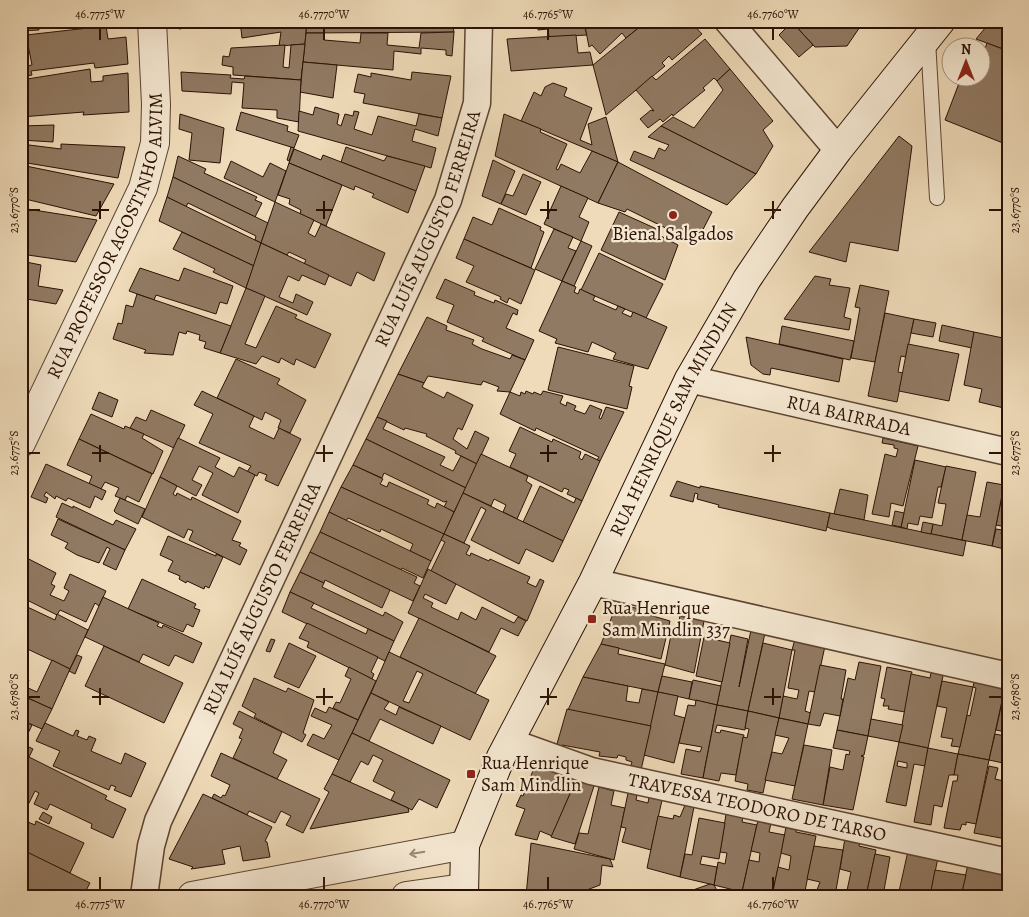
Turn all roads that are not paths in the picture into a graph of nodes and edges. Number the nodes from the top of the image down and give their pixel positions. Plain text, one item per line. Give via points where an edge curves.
1 (152, 21) edge
2 (479, 21) edge
3 (728, 21) edge
4 (934, 29) edge
5 (838, 150) junction
6 (937, 198) dead end
7 (689, 379) junction
8 (21, 442) edge
9 (1008, 452) edge
10 (593, 582) junction
11 (1008, 676) edge
12 (510, 742) junction
13 (465, 845) junction
14 (1008, 862) edge
15 (463, 892) edge
16 (144, 896) edge
17 (192, 896) edge
18 (406, 896) edge

1 - 8 main road, RUA PROFESSOR AGOSTINHO ALVIM via 155,144 142,188
2 - 16 street, RUA LUÍS AUGUSTO FERREIRA via 477,103 448,200 158,821
3 - 5 street
4 - 5 main road, RUA HENRIQUE SAM MINDLIN
4 - 6 lane
5 - 7 main road, RUA HENRIQUE SAM MINDLIN via 747,279
7 - 9 street, RUA BAIRRADA
7 - 10 main road, RUA HENRIQUE SAM MINDLIN
10 - 11 street
10 - 12 main road, RUA HENRIQUE SAM MINDLIN
12 - 13 main road, RUA HENRIQUE SAM MINDLIN
12 - 14 street, TRAVESSA TEODORO DE TARSO via 591,771
13 - 15 main road
13 -> 17 main road
15 - 18 main road

